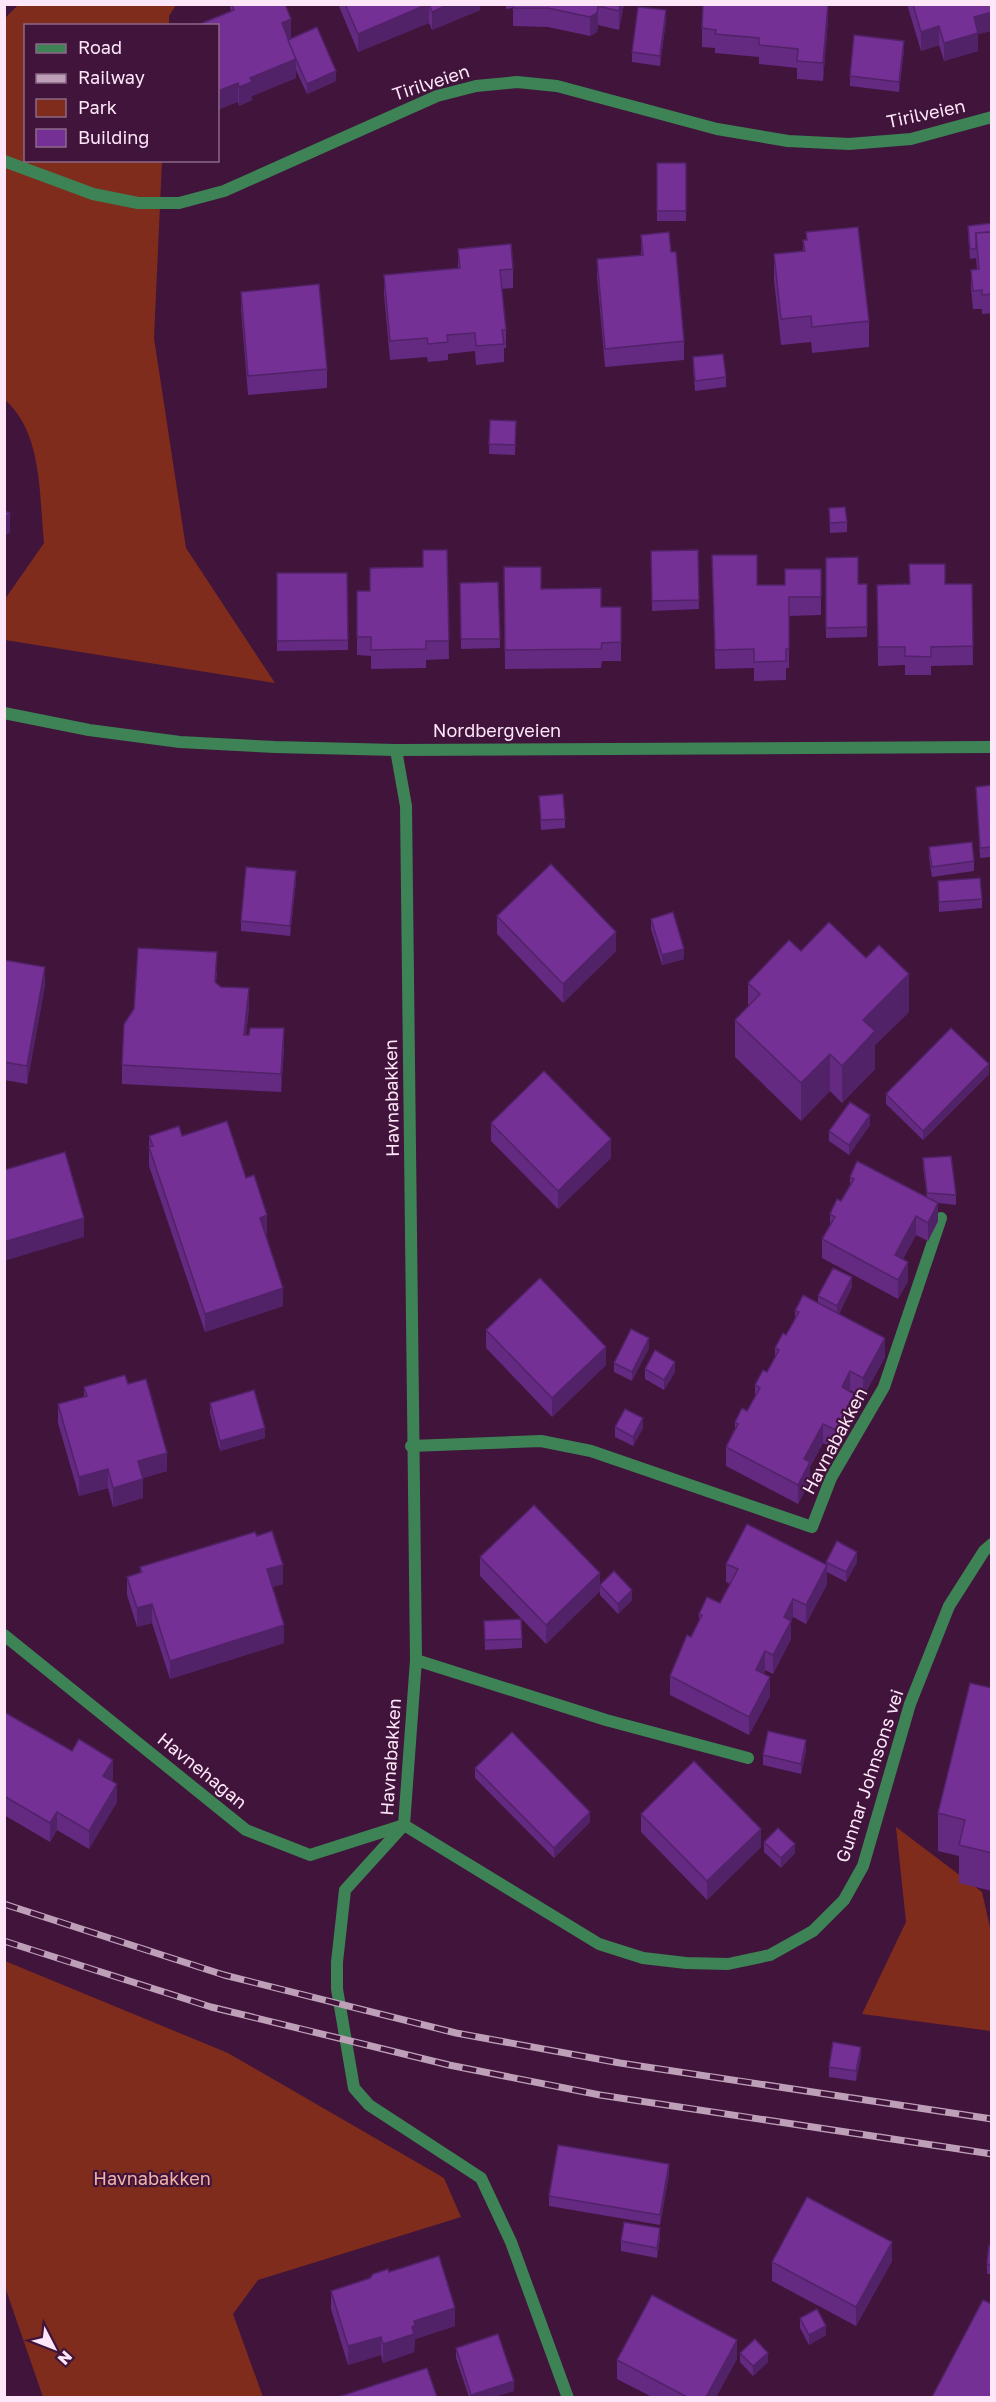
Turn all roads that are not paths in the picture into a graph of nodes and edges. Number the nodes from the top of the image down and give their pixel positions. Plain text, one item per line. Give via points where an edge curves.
1 (992, 117) edge
2 (4, 161) edge
3 (4, 713) edge
4 (992, 747) edge
5 (396, 750) junction
6 (941, 1218) dead end
7 (411, 1446) junction
8 (992, 1544) edge
9 (4, 1635) edge
10 (416, 1659) junction
11 (748, 1758) dead end
12 (404, 1825) junction
13 (568, 2397) edge

1 - 2 street, Tirilveien via 911,140 849,144 788,141 717,129 556,86 517,82 476,86 437,96 224,191 179,203 138,203 93,194
3 - 5 street, Nordbergveien via 88,730 180,742
4 - 5 street, Nordbergveien
5 - 7 street, Havnabakken via 406,806
6 - 7 street, Havnabakken via 884,1387 831,1478 812,1527 591,1451 541,1441
7 - 10 street, Havnabakken
8 - 12 street, Gunnar Johnsons vei via 949,1606 910,1704 863,1866 844,1900 813,1931 770,1955 728,1964 686,1964 643,1958 599,1944
9 - 12 street, Havnehagan via 246,1830 310,1854
10 - 11 street via 606,1720
10 - 12 street, Havnabakken
12 - 13 street, Havnabakken via 345,1890 337,1989 354,2088 369,2104 481,2178 515,2254

